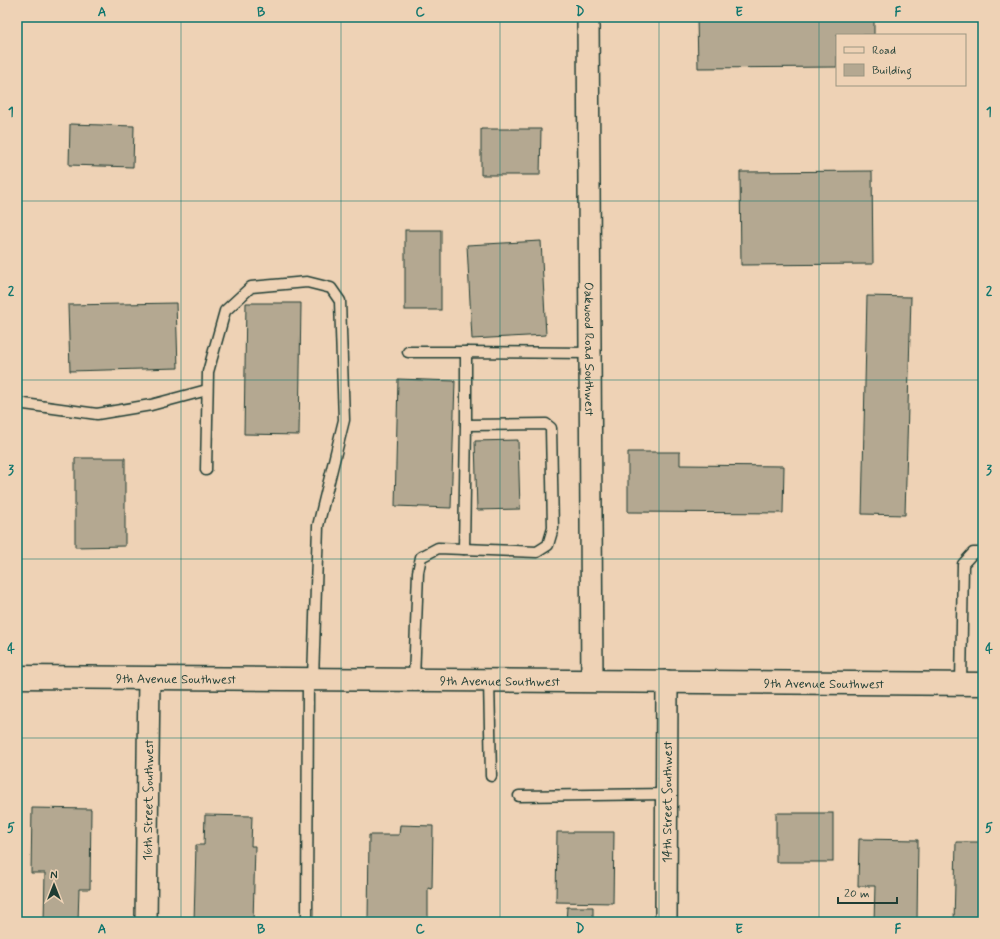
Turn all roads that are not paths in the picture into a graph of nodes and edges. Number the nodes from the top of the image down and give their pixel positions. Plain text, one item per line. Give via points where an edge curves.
1 (588, 17) edge
2 (408, 352) dead end
3 (466, 352) junction
4 (590, 353) junction
5 (207, 390) junction
6 (17, 403) edge
7 (466, 425) junction
8 (206, 470) dead end
9 (464, 549) junction
10 (983, 553) edge
11 (17, 677) edge
12 (149, 678) junction
13 (310, 679) junction
14 (414, 680) junction
15 (489, 680) junction
16 (592, 681) junction
17 (667, 681) junction
18 (961, 683) junction
19 (983, 684) edge
20 (491, 776) dead end
21 (667, 794) junction
22 (519, 796) dead end
23 (146, 922) edge
24 (307, 922) edge
25 (666, 922) edge

1 - 4 street, Oakwood Road Southwest
2 - 3 lane
3 - 4 lane
3 - 7 lane
4 - 16 street, Oakwood Road Southwest
5 - 6 lane via 151,405 97,414
5 - 8 lane
5 - 13 lane via 208,372 225,311 251,287 307,282 331,288 340,301 344,420 318,526
7 - 9 lane
7 - 9 lane via 546,424 551,428 553,528 548,545 537,552
9 - 14 lane via 438,548 421,557 418,572
10 - 18 lane via 973,553 963,564
11 - 12 main road, 9th Avenue Southwest
12 - 13 main road, 9th Avenue Southwest
12 - 23 street, 16th Street Southwest
13 - 14 main road, 9th Avenue Southwest
13 - 24 lane
14 - 15 main road, 9th Avenue Southwest
15 - 16 main road, 9th Avenue Southwest
15 - 20 lane
16 - 17 main road, 9th Avenue Southwest
17 - 18 main road, 9th Avenue Southwest
17 - 21 street, 14th Street Southwest
18 - 19 main road, 9th Avenue Southwest
21 - 22 lane
21 - 25 street, 14th Street Southwest

